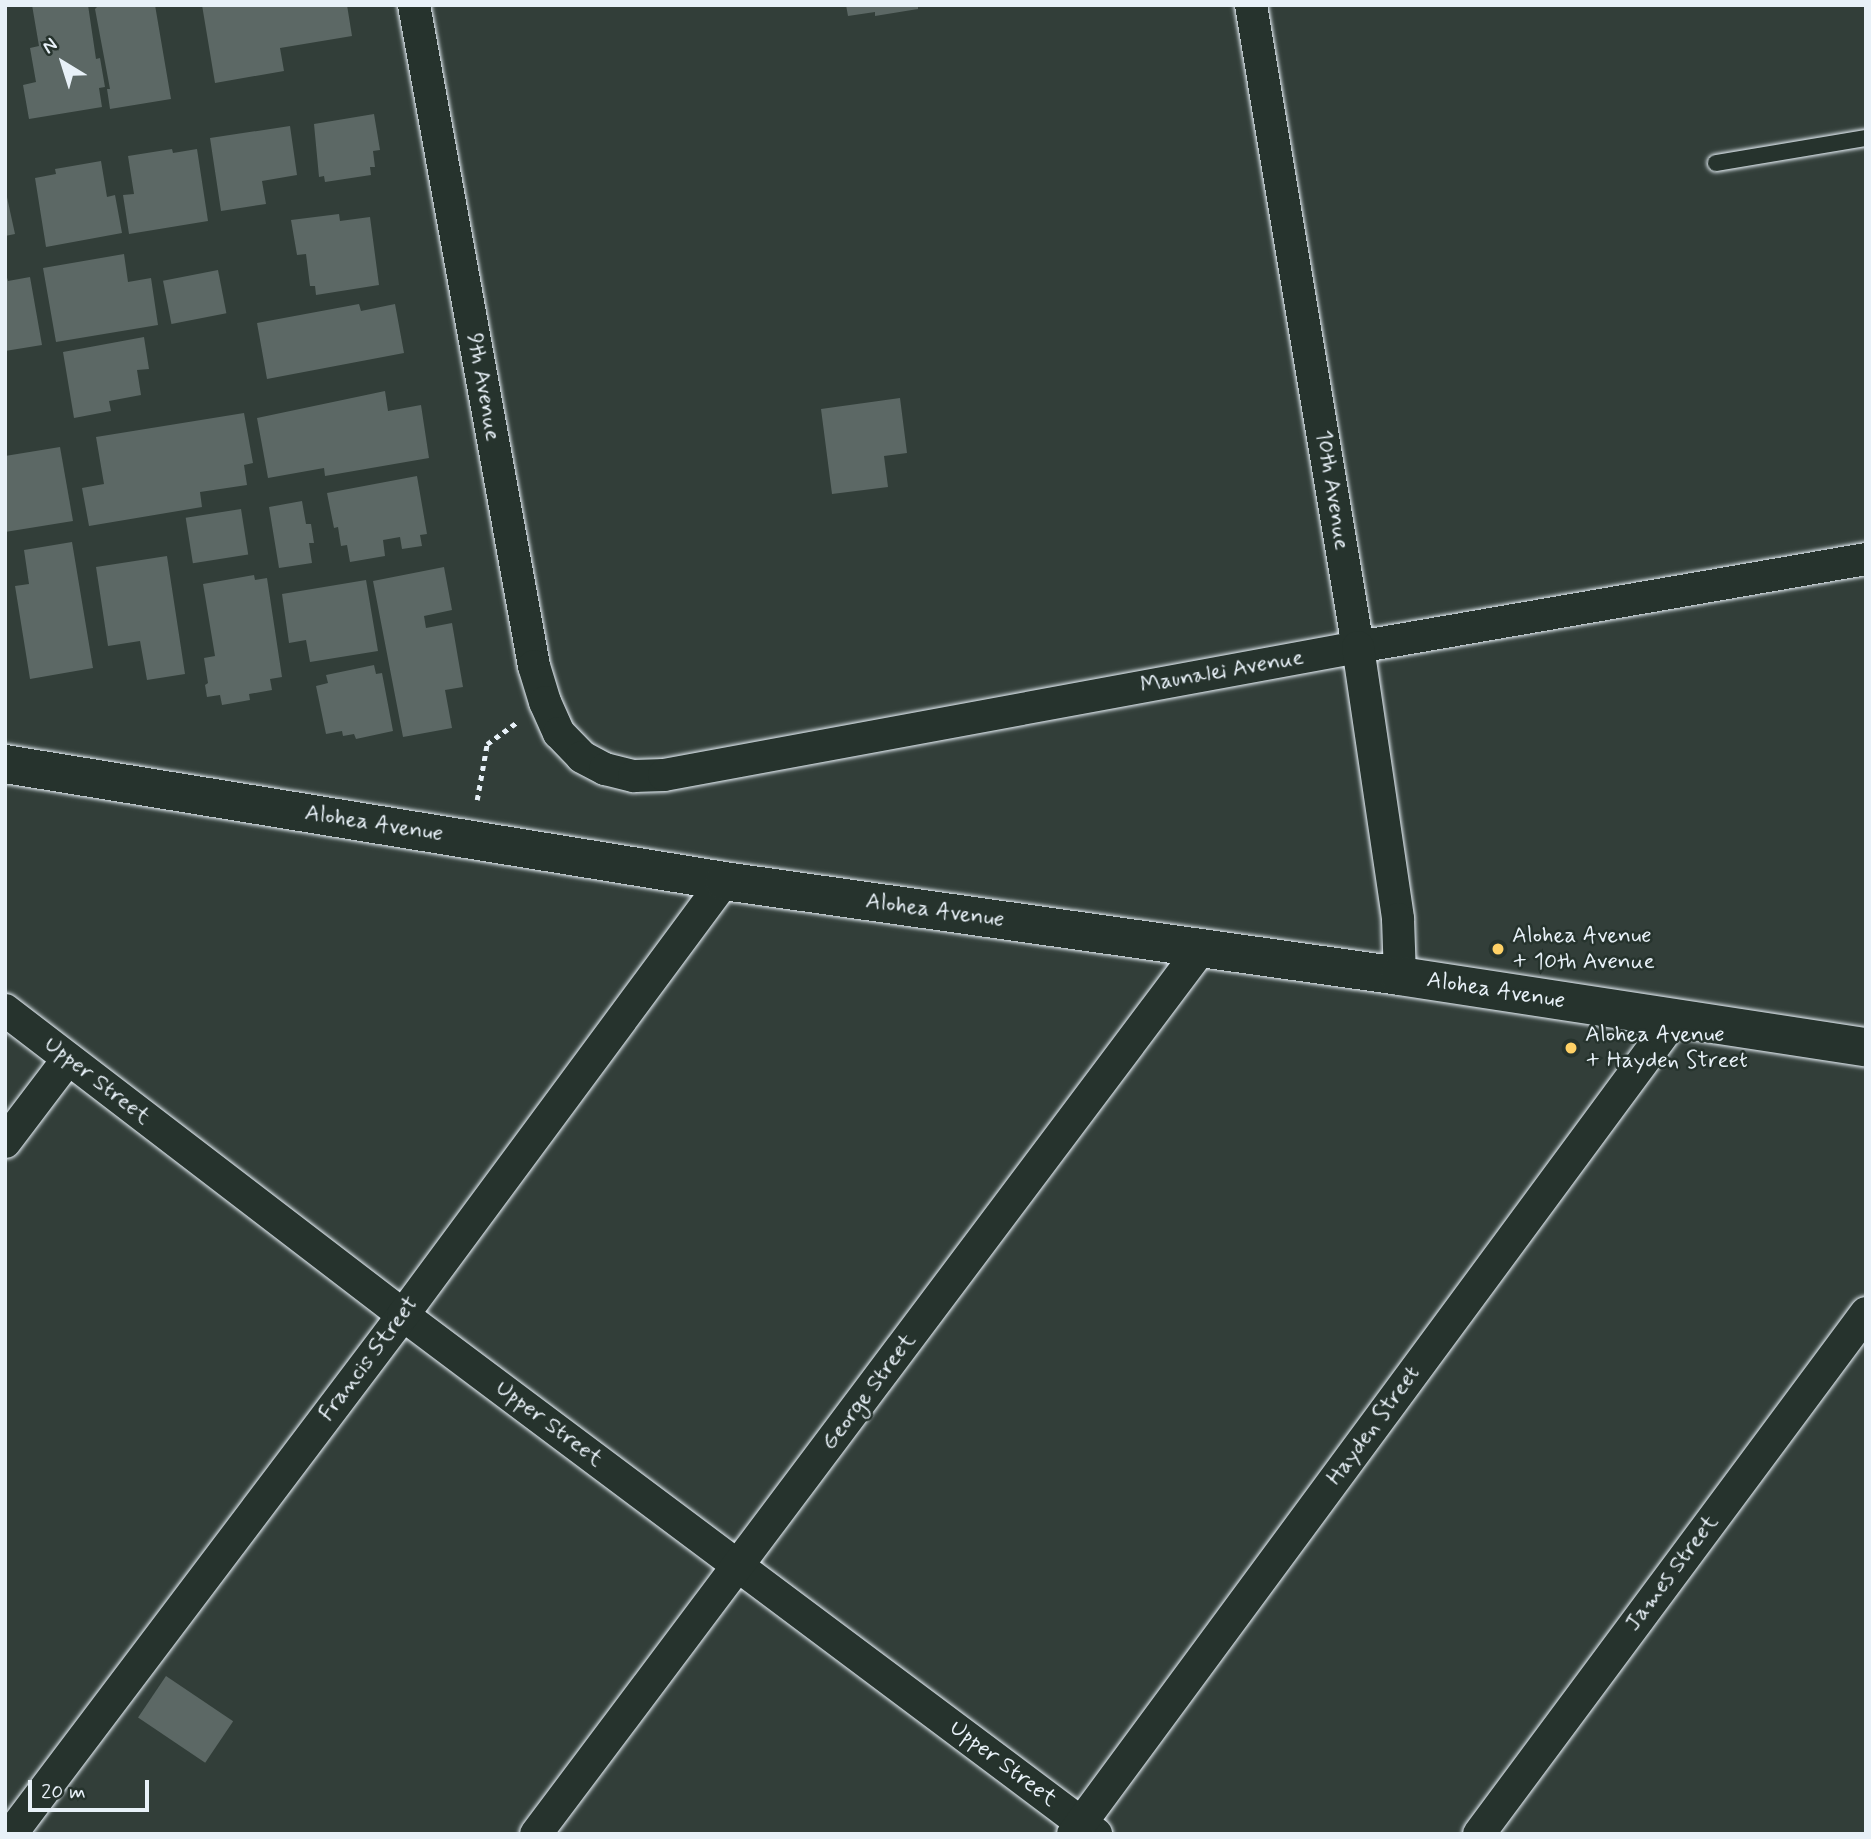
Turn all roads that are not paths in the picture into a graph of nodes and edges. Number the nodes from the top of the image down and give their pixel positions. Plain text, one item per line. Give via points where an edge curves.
1 (414, 5) edge
2 (1251, 5) edge
3 (1866, 138) edge
4 (1716, 163) dead end
5 (1866, 559) edge
6 (1358, 647) junction
7 (582, 757) joint
8 (5, 764) edge
9 (724, 881) junction
10 (1200, 950) junction
11 (1399, 976) junction
12 (5, 1010) edge
13 (1675, 1018) junction
14 (1866, 1047) edge
15 (68, 1059) junction
16 (5, 1142) edge
17 (1866, 1313) edge
18 (403, 1315) junction
19 (738, 1567) junction
20 (1084, 1830) edge
21 (11, 1834) edge
22 (536, 1834) edge
23 (1479, 1834) edge

1 - 7 street, 9th Avenue via 534,666 559,733
2 - 6 street, 10th Avenue
3 - 4 lane
5 - 6 street, Maunalei Avenue
6 - 7 street, Maunalei Avenue via 664,775 634,776
6 - 11 street, 10th Avenue via 1398,919
8 - 9 street, Alohea Avenue
9 - 10 street, Alohea Avenue
9 - 18 street, Francis Street
10 - 11 street, Alohea Avenue
10 - 19 street, George Street
11 - 13 street, Alohea Avenue
12 - 15 street, Upper Street
13 - 14 street, Alohea Avenue
13 - 20 street, Hayden Street
15 - 16 street
15 - 18 street, Upper Street
17 - 23 street, James Street
18 - 19 street, Upper Street
18 - 21 street, Francis Street
19 - 20 street, Upper Street
19 - 22 street, George Street

